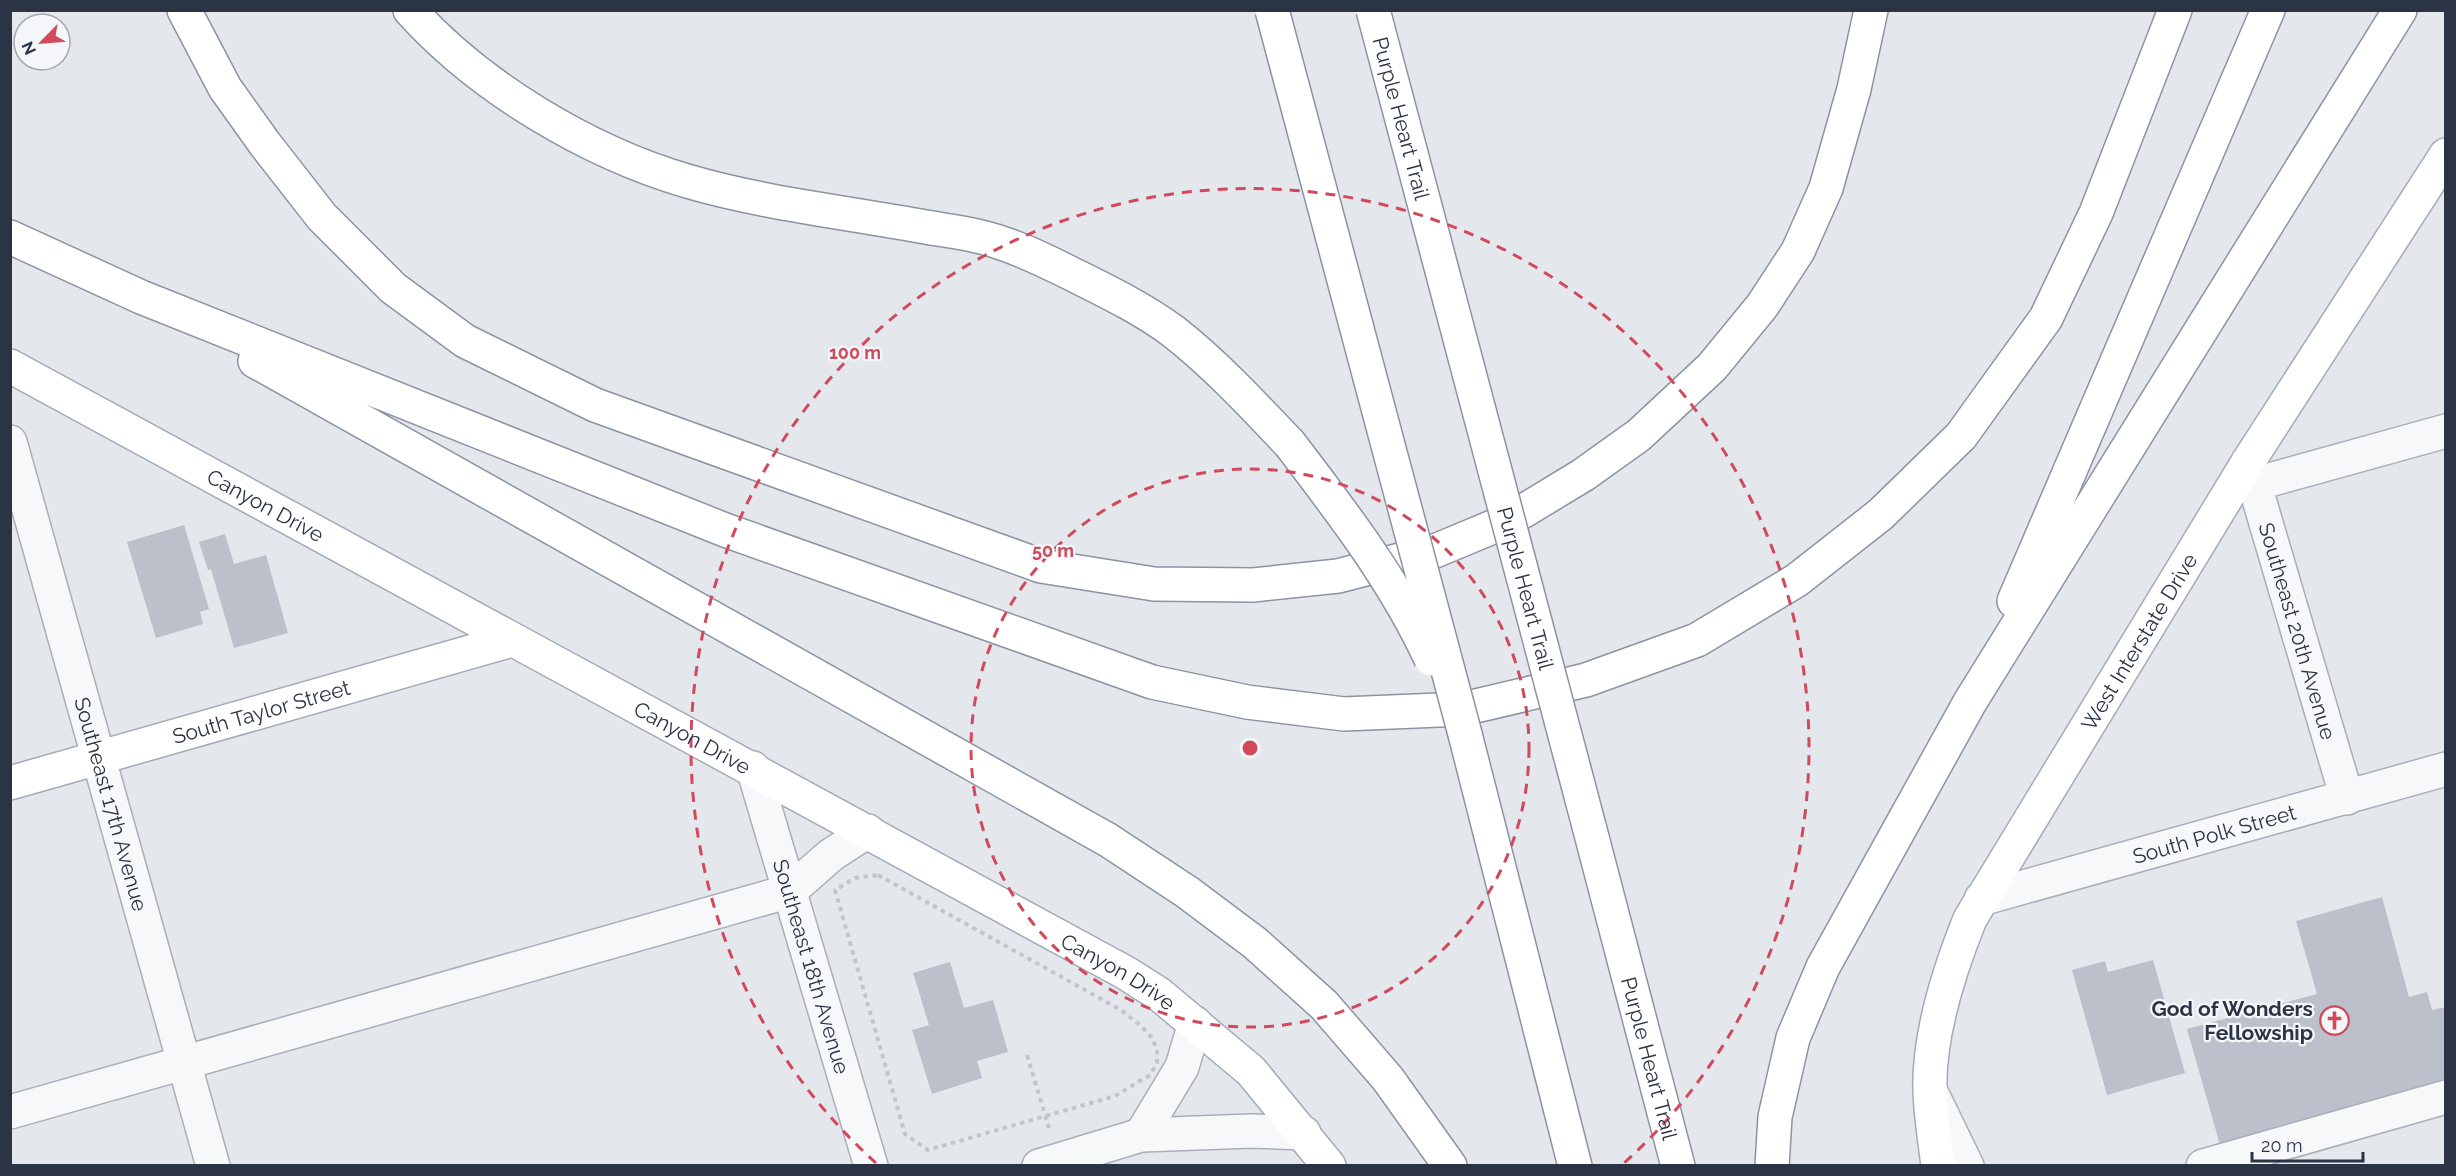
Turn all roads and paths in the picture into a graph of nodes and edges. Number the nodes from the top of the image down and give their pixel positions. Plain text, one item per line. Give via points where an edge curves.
1 (184, 10) edge
2 (1272, 10) edge
3 (1373, 10) edge
4 (1871, 10) edge
5 (2175, 10) edge
6 (2268, 10) edge
7 (2273, 10) edge
8 (2400, 10) edge
9 (420, 21) edge
10 (2250, 51) junction
11 (2445, 155) edge
12 (10, 237) edge
13 (141, 297) junction
14 (10, 366) edge
15 (2445, 431) edge
16 (10, 442) edge
17 (2252, 473) junction
18 (512, 640) junction
19 (1970, 702) junction
20 (1465, 734) junction
21 (100, 758) junction
22 (753, 768) junction
23 (2444, 774) edge
24 (10, 783) edge
25 (2347, 798) junction
26 (868, 831) junction
27 (790, 891) junction
28 (1981, 899) junction
29 (1195, 1023) junction
30 (1027, 1055) dead end
31 (184, 1063) junction
32 (1930, 1090) junction
33 (2445, 1097) edge
34 (10, 1112) edge
35 (1046, 1116) junction
36 (1304, 1133) junction
37 (1141, 1135) junction
38 (1049, 1163) edge
39 (213, 1166) edge
40 (871, 1166) edge
41 (1329, 1166) edge
42 (1450, 1166) edge
43 (1575, 1166) edge
44 (1678, 1166) edge
45 (1772, 1166) edge
46 (1938, 1166) edge
47 (1967, 1166) edge
48 (2203, 1166) edge

1 - 4 main road via 225,87 322,218 393,288 465,341 595,405 1041,566 1154,584 1253,585 1338,576 1435,551 1507,521 1639,435 1712,367 1762,306 1798,251 1826,188
2 - 20 main road, bridge
3 - 44 main road, Purple Heart Trail, bridge
5 - 13 main road via 2096,213 2046,318 1961,436 1881,514 1797,580 1697,640 1586,680 1463,709 1344,714 1247,702 1152,682 725,530
6 - 10 main road
7 - 10 main road
8 - 19 main road
9 - 20 main road, bridge via 490,81 555,125 618,156 687,181 742,194 985,238 1045,261 1112,294 1173,332 1232,383 1290,444 1353,526 1418,632
10 - 19 main road
11 - 17 main road, West Interstate Drive
12 - 13 main road
13 - 42 main road via 1108,840 1187,892 1255,943 1324,1005 1388,1078
14 - 18 main road, Canyon Drive
15 - 17 street
16 - 21 street, Southeast 17th Avenue
17 - 25 street, Southeast 20th Avenue
17 - 28 main road, West Interstate Drive
18 - 21 main road, South Taylor Street
18 - 22 main road, Canyon Drive
19 - 45 main road via 1823,967 1793,1038 1775,1117
20 - 43 main road
21 - 24 main road, South Taylor Street
21 - 31 street, Southeast 17th Avenue
22 - 26 main road, Canyon Drive
22 - 27 street, Southeast 18th Avenue
23 - 25 street, South Polk Street
25 - 28 street, South Polk Street
26 - 27 street via 831,855
26 - 29 main road, Canyon Drive via 1126,972
27 - 31 street
27 - 40 street, Southeast 18th Avenue
28 - 32 main road, West Interstate Drive via 1943,994
29 - 36 main road, Canyon Drive via 1251,1071
29 - 37 street via 1182,1067
30 - 35 path
31 - 34 street
31 - 39 street, Southeast 17th Avenue
32 - 46 main road, West Interstate Drive
32 - 47 street
33 - 48 street
35 - 35 path via 928,1150 905,1134 835,890 855,878 878,875 1121,1010 1153,1039 1157,1063 1136,1085 1115,1096
35 - 38 path
36 - 37 street
36 - 41 main road, Canyon Drive
37 - 38 street

